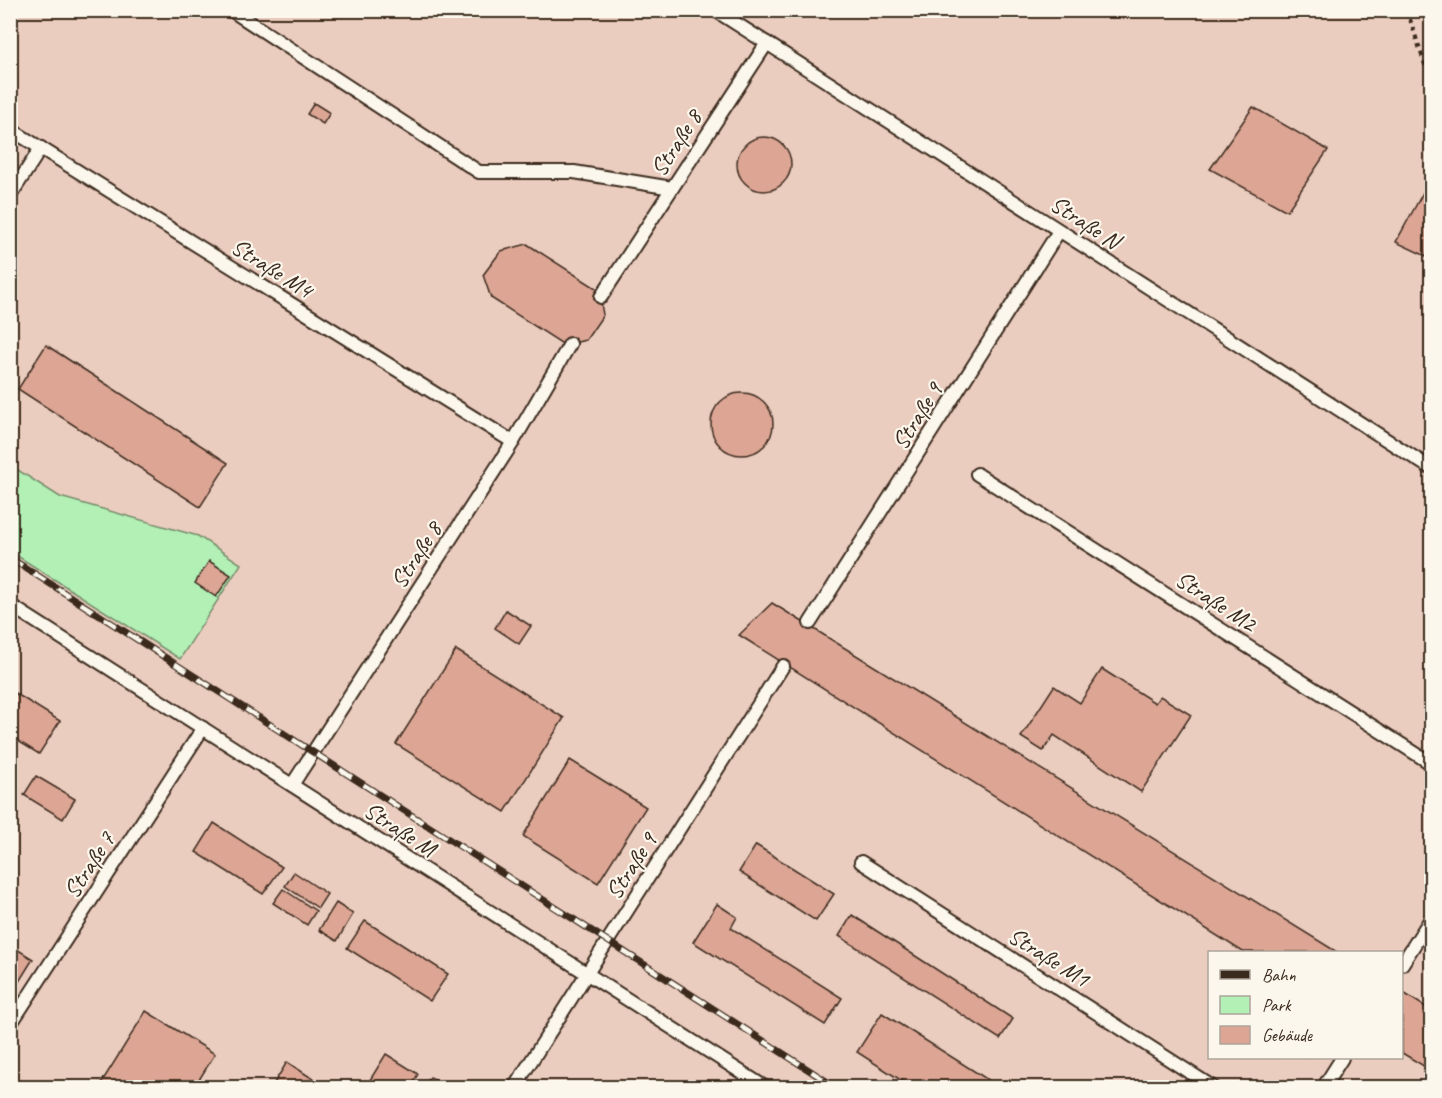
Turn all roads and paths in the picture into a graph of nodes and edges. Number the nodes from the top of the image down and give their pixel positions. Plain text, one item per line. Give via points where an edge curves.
1 (231, 10) edge
2 (716, 10) edge
3 (1407, 10) edge
4 (767, 43) junction
5 (1431, 86) edge
6 (10, 129) edge
7 (41, 148) junction
8 (672, 188) junction
9 (10, 196) edge
10 (1059, 231) junction
11 (601, 297) dead end
12 (570, 344) dead end
13 (513, 442) junction
14 (1431, 469) edge
15 (977, 474) dead end
16 (10, 605) edge
17 (810, 623) dead end
18 (783, 666) dead end
19 (203, 728) junction
20 (1431, 764) edge
21 (292, 785) junction
22 (861, 862) dead end
23 (1431, 917) edge
24 (1403, 961) edge
25 (586, 973) junction
26 (10, 1025) edge
27 (1341, 1059) edge
28 (514, 1088) edge
29 (766, 1088) edge
30 (1214, 1088) edge
31 (1323, 1088) edge

1 - 8 lane via 479,172 574,172
2 - 4 lane, Straße N
3 - 5 path
4 - 8 lane, Straße 8
4 - 10 lane, Straße N
6 - 7 lane, Straße M4
7 - 9 lane
7 - 13 lane, Straße M4
8 - 11 lane, Straße 8
10 - 14 lane, Straße N
10 - 17 lane, Straße 9
12 - 13 lane, Straße 8
13 - 21 lane, Straße 8
15 - 20 lane, Straße M2
16 - 19 lane, Straße M
18 - 25 lane, Straße 9
19 - 21 lane, Straße M
19 - 26 lane, Straße 7
21 - 25 lane, Straße M
22 - 30 lane, Straße M1
23 - 24 lane
25 - 28 lane, Straße 9
25 - 29 lane, Straße M
27 - 31 lane

